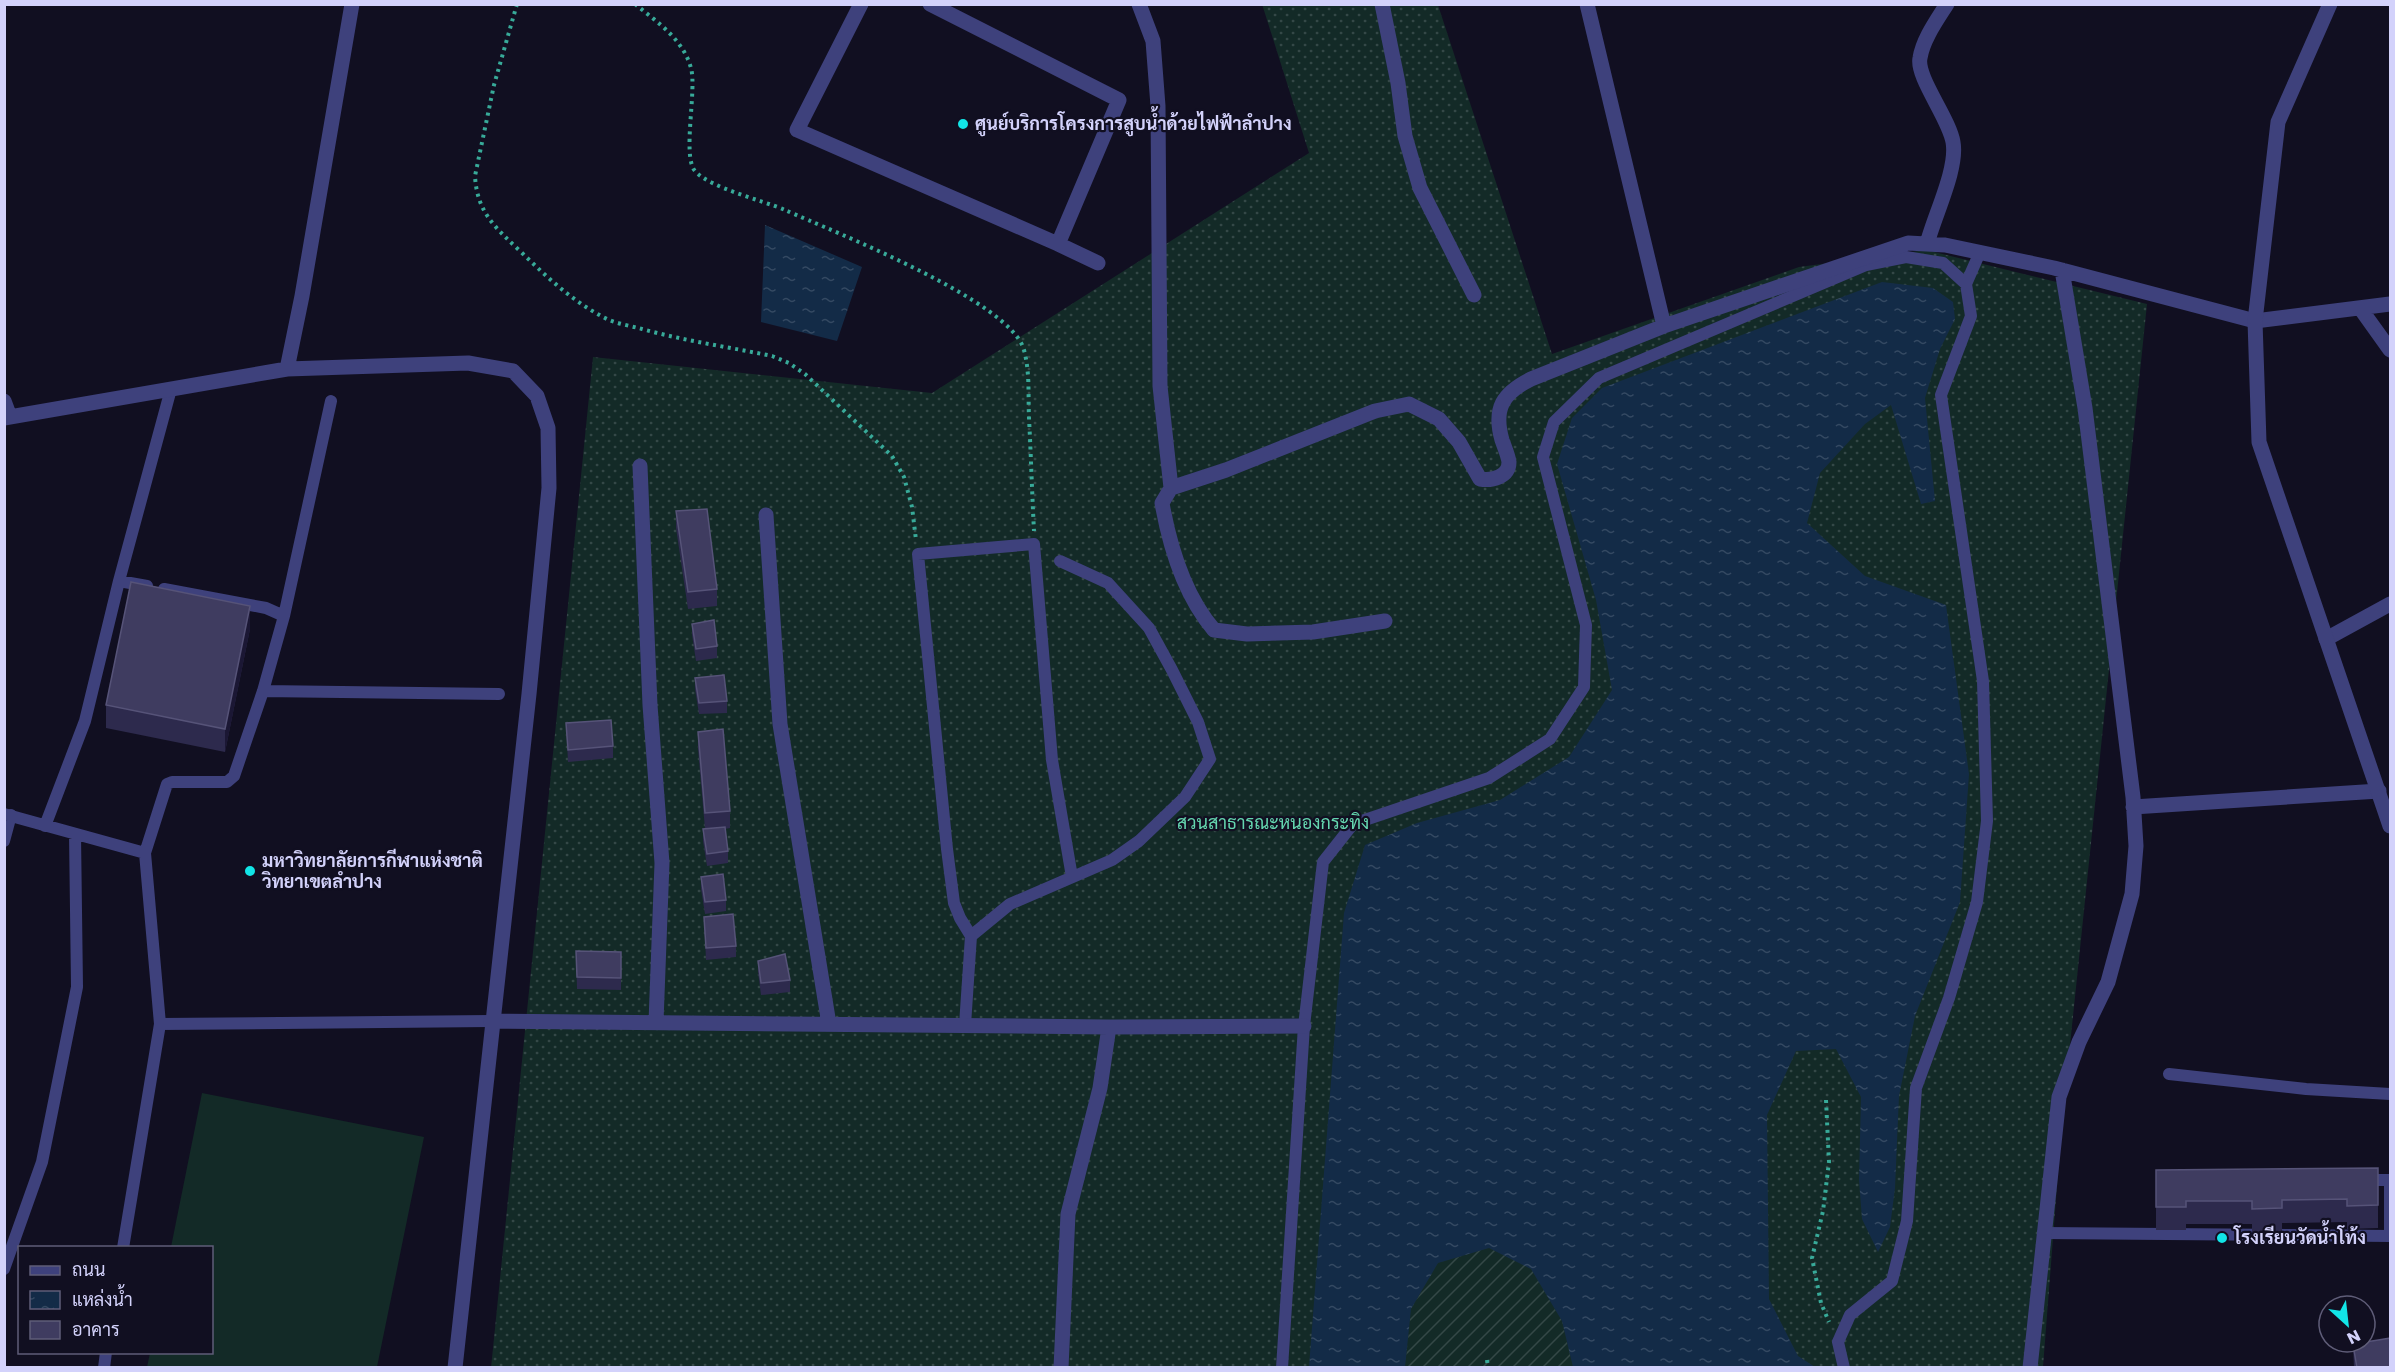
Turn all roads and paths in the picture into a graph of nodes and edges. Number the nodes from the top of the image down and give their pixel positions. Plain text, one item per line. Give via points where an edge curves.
1 (352, 4) edge
2 (517, 4) edge
3 (635, 4) edge
4 (861, 4) edge
5 (930, 4) edge
6 (1139, 4) edge
7 (1382, 4) edge
8 (1587, 4) edge
9 (1947, 4) edge
10 (2330, 4) edge
11 (1058, 244) junction
12 (1927, 244) junction
13 (1980, 252) junction
14 (1098, 263) dead end
15 (2062, 270) junction
16 (1966, 284) junction
17 (1474, 295) dead end
18 (2391, 304) edge
19 (2360, 308) junction
20 (2255, 321) junction
21 (1664, 327) junction
22 (2391, 350) edge
23 (287, 369) junction
24 (171, 389) junction
25 (4, 401) edge
26 (331, 401) dead end
27 (7, 417) edge
28 (640, 466) dead end
29 (1171, 488) junction
30 (766, 515) dead end
31 (1034, 544) junction
32 (918, 554) junction
33 (1060, 561) dead end
34 (118, 581) junction
35 (2391, 604) edge
36 (284, 616) junction
37 (1385, 621) dead end
38 (2326, 639) junction
39 (263, 691) junction
40 (499, 694) dead end
41 (2379, 791) junction
42 (2133, 807) junction
43 (8, 814) edge
44 (45, 826) junction
45 (2391, 826) edge
46 (75, 834) junction
47 (4, 841) edge
48 (145, 853) junction
49 (1072, 878) junction
50 (971, 936) junction
51 (491, 1021) junction
52 (656, 1022) junction
53 (160, 1024) junction
54 (829, 1024) junction
55 (965, 1025) junction
56 (1109, 1026) junction
57 (1304, 1026) junction
58 (2169, 1074) dead end
59 (2391, 1094) edge
60 (1826, 1100) dead end
61 (2355, 1180) edge
62 (2043, 1233) junction
63 (123, 1246) edge
64 (4, 1269) edge
65 (1838, 1342) junction
66 (1487, 1360) dead end
67 (454, 1368) edge
68 (1061, 1368) edge
69 (1282, 1368) edge
70 (1488, 1368) edge
71 (1844, 1368) edge
72 (2030, 1368) edge

1 - 23 street
2 - 32 path via 494,85 475,176 478,197 490,222 558,288 610,320 659,334 772,356 805,374 892,456 904,477 912,507
3 - 31 path via 673,35 691,68 690,153 693,168 704,180 776,206 935,278 1013,331 1024,348 1028,375
4 - 11 street via 797,130
5 - 11 street via 1119,100
6 - 29 street via 1153,41 1158,106 1160,386
7 - 17 street via 1404,136 1420,188
8 - 21 street
9 - 12 street via 1919,58 1922,77 1939,105 1953,142 1952,171
10 - 20 street via 2278,122
11 - 14 street
12 - 13 street
12 - 21 street via 1908,243
13 - 15 street
13 - 16 lane
15 - 20 street
15 - 42 street via 2085,408
16 - 57 lane via 1943,263 1906,257 1866,265 1599,378 1554,422 1543,457 1586,625 1584,687 1550,739 1489,778 1353,824 1323,862
16 - 65 lane via 1971,316 1941,395 1983,681 1987,822 1977,902 1949,998 1916,1088 1907,1221 1892,1281 1850,1315
18 - 19 street
19 - 20 street
19 - 22 street
20 - 38 street via 2259,442
21 - 29 street via 1512,389 1501,405 1498,425 1509,464 1504,474 1491,481 1480,479 1460,442 1439,419 1408,404 1375,411
23 - 24 street
23 - 51 street via 468,363 513,371 537,396 548,428 548,500
24 - 27 street
24 - 34 lane
25 - 27 street
26 - 36 lane
28 - 52 street via 650,705 662,863
29 - 37 street via 1162,503 1184,584 1214,630 1247,634 1313,632
30 - 54 street via 780,724
31 - 32 lane
31 - 49 lane via 1052,760
32 - 50 lane via 953,892 960,918
33 - 49 lane via 1108,583 1149,628 1198,722 1210,759 1185,797 1139,841 1112,860
34 - 36 lane via 267,608
34 - 44 lane via 85,721
35 - 38 street
36 - 39 lane
38 - 41 street
39 - 40 lane
39 - 48 lane via 234,776 227,782 167,784
41 - 42 street
41 - 45 street
42 - 62 street via 2136,846 2132,894 2108,982 2079,1042 2059,1097
43 - 44 lane
43 - 47 lane
44 - 46 lane
46 - 48 lane
46 - 64 lane via 77,987 42,1161
48 - 53 lane
49 - 50 lane via 1010,904
50 - 55 lane
51 - 52 street
51 - 53 lane
51 - 67 street
52 - 54 street
53 - 63 lane
54 - 55 street
55 - 56 street
56 - 57 street
56 - 68 street via 1100,1088 1068,1215
57 - 69 lane
58 - 59 lane
60 - 65 path via 1829,1162 1812,1258 1821,1303
61 - 62 lane via 2390,1180 2390,1236
62 - 72 street
65 - 71 lane
66 - 70 path

